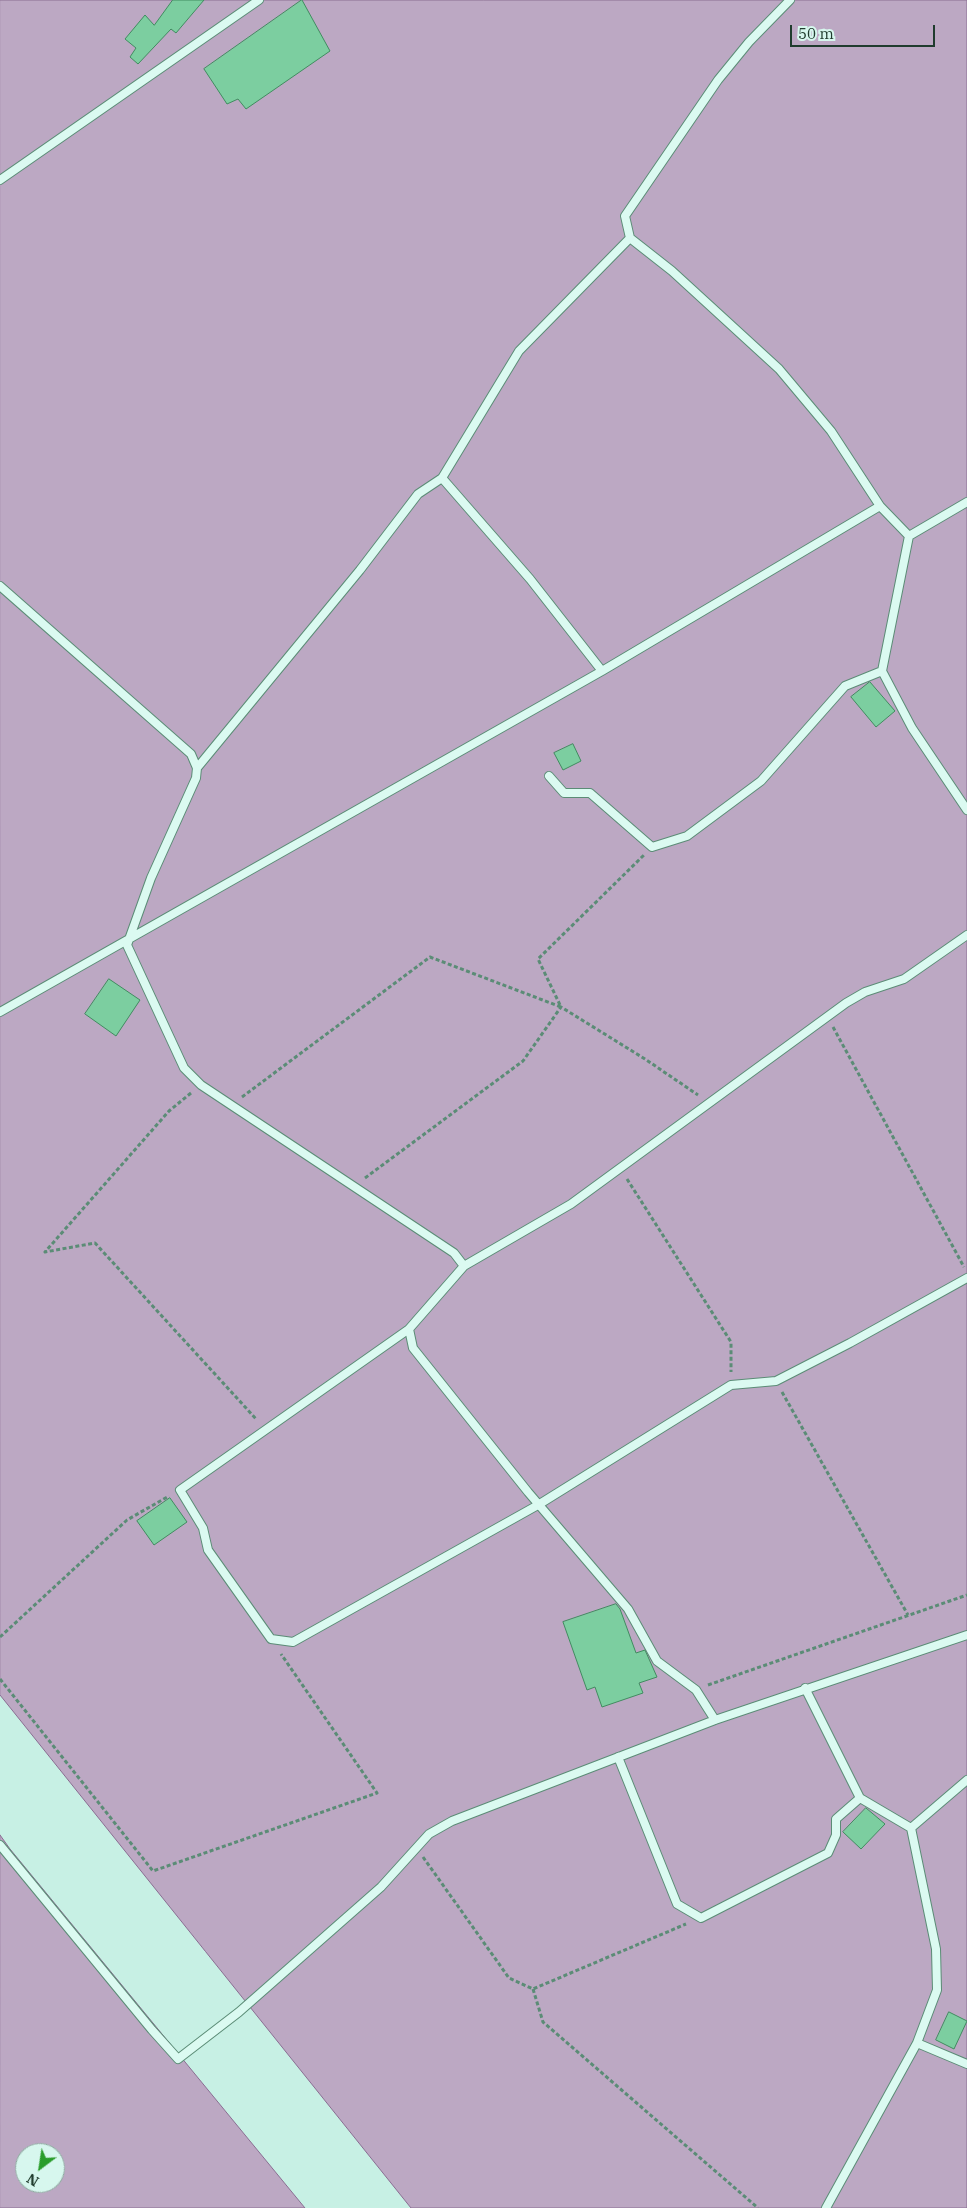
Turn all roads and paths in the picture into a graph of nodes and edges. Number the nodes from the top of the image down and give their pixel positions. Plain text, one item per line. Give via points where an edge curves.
1 (259, 0) edge
2 (790, 0) edge
3 (0, 180) edge
4 (630, 238) junction
5 (442, 478) junction
6 (880, 506) junction
7 (965, 506) edge
8 (909, 536) junction
9 (0, 586) edge
10 (602, 671) junction
11 (882, 672) junction
12 (197, 768) junction
13 (550, 776) dead end
14 (967, 810) edge
15 (652, 847) junction
16 (967, 935) edge
17 (130, 938) junction
18 (561, 1006) junction
19 (0, 1012) edge
20 (827, 1016) junction
21 (201, 1084) junction
22 (709, 1103) junction
23 (232, 1105) junction
24 (620, 1168) junction
25 (353, 1186) junction
26 (464, 1266) junction
27 (967, 1272) edge
28 (967, 1278) edge
29 (409, 1329) junction
30 (776, 1381) junction
31 (731, 1385) junction
32 (266, 1429) junction
33 (180, 1490) junction
34 (538, 1505) junction
35 (967, 1594) edge
36 (908, 1615) junction
37 (967, 1635) edge
38 (0, 1637) edge
39 (271, 1639) junction
40 (0, 1679) edge
41 (805, 1688) junction
42 (696, 1690) junction
43 (715, 1720) junction
44 (618, 1757) junction
45 (967, 1780) edge
46 (860, 1798) junction
47 (911, 1828) junction
48 (0, 1845) edge
49 (417, 1847) junction
50 (701, 1918) junction
51 (533, 1989) junction
52 (917, 2043) junction
53 (967, 2064) edge
54 (758, 2208) edge
55 (826, 2208) edge

1 - 3 lane
2 - 4 lane via 748,42 718,80 631,208 626,216
4 - 5 lane via 519,351
4 - 6 lane via 672,271 779,369 831,432
5 - 10 lane via 530,579
5 - 12 lane via 418,494 360,570
6 - 8 lane
6 - 10 lane
7 - 8 lane
8 - 11 lane
9 - 12 lane via 191,754
10 - 17 lane
11 - 14 lane via 912,728
11 - 15 lane via 844,686 761,781 687,836
12 - 17 lane via 196,778 151,878
13 - 15 lane via 564,793 590,793
15 - 18 path via 538,959
16 - 20 lane via 904,978 865,992
17 - 19 lane
17 - 21 lane via 127,945 184,1068
18 - 22 path
18 - 23 path via 430,957
18 - 25 path via 523,1061
20 - 22 lane
20 - 27 path
21 - 23 lane
21 - 32 path via 169,1111 46,1252 95,1243
22 - 24 lane
23 - 25 lane
24 - 26 lane via 571,1204
24 - 31 path via 732,1342
25 - 26 lane via 454,1253
26 - 29 lane
28 - 30 lane
29 - 32 lane
29 - 34 lane via 413,1348
30 - 31 lane
30 - 36 path
31 - 34 lane
32 - 33 lane
33 - 38 path via 127,1520
33 - 39 lane via 203,1528 208,1550
34 - 39 lane via 293,1642
34 - 42 lane via 628,1609 657,1661
35 - 36 path
36 - 42 path
37 - 41 lane
39 - 40 path via 377,1794 153,1871
41 - 43 lane
41 - 46 lane
42 - 43 lane
43 - 44 lane
44 - 49 lane via 452,1821 429,1834
44 - 50 lane via 677,1904
45 - 47 lane
46 - 47 lane
46 - 50 lane via 836,1819 836,1835 828,1853
47 - 52 lane via 936,1949 937,1990
48 - 49 lane via 178,2058 239,2012 381,1887
49 - 51 path via 509,1978
50 - 51 path
51 - 54 path via 543,2022
52 - 53 lane
52 - 55 lane

